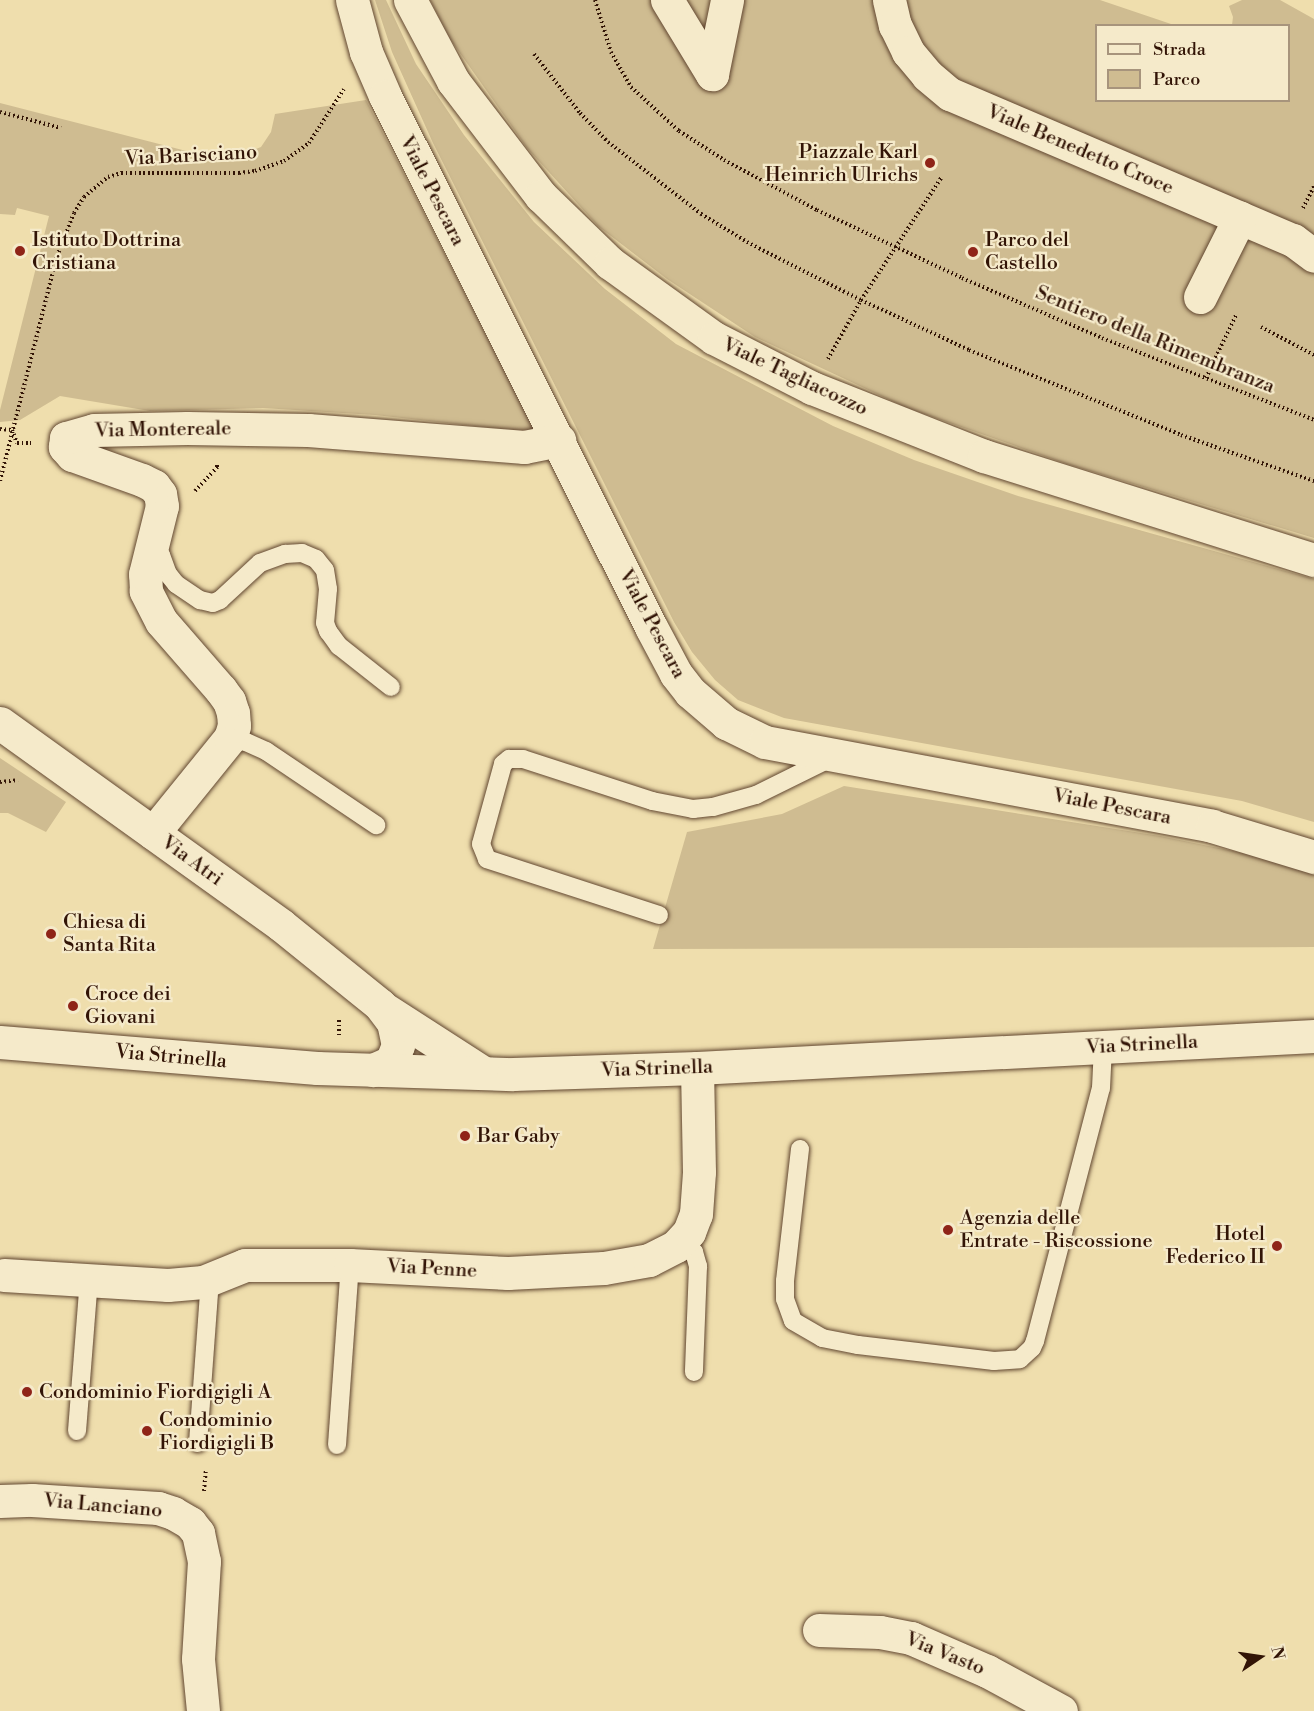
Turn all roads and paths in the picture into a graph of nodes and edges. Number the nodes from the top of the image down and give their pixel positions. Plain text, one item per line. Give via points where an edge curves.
1 (352, 0) edge
2 (410, 0) edge
3 (595, 0) edge
4 (667, 0) edge
5 (727, 0) edge
6 (889, 0) edge
7 (366, 52) junction
8 (534, 54) dead end
9 (0, 112) edge
10 (61, 128) dead end
11 (941, 178) dead end
12 (1314, 186) edge
13 (1303, 206) dead end
14 (1240, 217) junction
15 (895, 246) junction
16 (1314, 256) edge
17 (1200, 297) dead end
18 (861, 300) junction
19 (1236, 315) dead end
20 (1261, 327) dead end
21 (1314, 355) edge
22 (1206, 378) junction
23 (812, 388) junction
24 (1314, 420) edge
25 (217, 428) junction
26 (559, 440) junction
27 (0, 481) edge
28 (1314, 481) edge
29 (162, 509) junction
30 (151, 550) junction
31 (1314, 560) edge
32 (392, 687) dead end
33 (0, 723) edge
34 (230, 738) junction
35 (834, 756) junction
36 (19, 780) dead end
37 (0, 782) edge
38 (375, 825) dead end
39 (153, 833) junction
40 (1314, 856) edge
41 (659, 915) dead end
42 (401, 1029) junction
43 (1314, 1036) edge
44 (0, 1042) edge
45 (1103, 1047) junction
46 (697, 1068) junction
47 (373, 1070) junction
48 (420, 1072) junction
49 (484, 1073) junction
50 (800, 1149) dead end
51 (682, 1240) junction
52 (350, 1265) junction
53 (3, 1275) dead end
54 (89, 1280) junction
55 (210, 1280) junction
56 (694, 1372) dead end
57 (77, 1431) dead end
58 (198, 1443) dead end
59 (337, 1445) dead end
60 (0, 1501) edge
61 (819, 1630) dead end
62 (203, 1711) edge
63 (1061, 1711) edge

1 - 7 street, Viale Pescara
2 - 23 street, Viale Tagliacozzo via 436,53 469,103 541,196 586,242 636,284 714,338
3 - 15 path, Sentiero della Rimembranza via 619,69 630,87 660,116 724,160
4 - 5 street via 712,74
6 - 14 street, Viale Benedetto Croce via 908,52 950,94
7 - 26 street, Viale Pescara
7 - 27 path, Via Barisciano via 324,124 303,149 284,161 238,173 120,173 108,177 84,197 57,256
8 - 18 path via 579,113 654,180 747,242
9 - 10 path
11 - 15 path
12 - 13 path
14 - 16 street, Viale Benedetto Croce via 1293,240
14 - 17 street
15 - 18 path
15 - 22 path, Sentiero della Rimembranza via 1102,338
18 - 23 path
18 - 28 path via 1068,391
19 - 22 path
20 - 21 path
22 - 24 path, Sentiero della Rimembranza
23 - 31 street, Viale Tagliacozzo via 984,456
25 - 26 street, Via Montereale via 350,432 524,447
25 - 29 path via 217,466 177,512
25 - 29 street, Via Montereale via 94,430 66,438 65,447 72,455 154,486 160,494
26 - 35 street, Viale Pescara via 651,627 690,692 726,723 750,736
29 - 30 street
30 - 32 lane via 161,555 176,584 200,600 213,603 260,563 285,554 316,559 325,570 328,631 339,645
30 - 34 street via 145,578 152,605 161,621 229,700 234,719
33 - 39 street, Via Atri
34 - 38 lane via 266,751
34 - 39 street
35 - 40 street, Viale Pescara via 1212,826
35 - 41 lane via 756,795 693,809 652,801 523,759 509,759 503,764 481,844 486,859
36 - 37 path
39 - 42 street, Via Atri via 289,931 380,1005
42 - 47 street via 393,1060
42 - 48 street, Via Atri via 406,1058
42 - 49 street, Via Atri
43 - 45 street, Via Strinella
44 - 47 street, Via Strinella via 249,1064
45 - 46 street, Via Strinella
45 - 50 lane via 1101,1088 1035,1341 1020,1359 994,1361 858,1345 822,1338 793,1321 784,1299
46 - 49 street, Via Strinella
46 - 51 street, Via Penne via 697,1202 693,1223
47 - 48 street, Via Strinella
48 - 49 street, Via Strinella
51 - 52 street, Via Penne via 659,1257 604,1268 508,1273
51 - 56 lane via 694,1252 698,1266
52 - 55 street, Via Penne via 246,1264
52 - 59 lane
53 - 54 street, Via Penne
54 - 55 street, Via Penne via 168,1285
54 - 57 lane
55 - 58 lane
60 - 62 street, Via Lanciano via 158,1509 190,1523 200,1538 204,1562 198,1659
61 - 63 street, Via Vasto via 880,1632 911,1638 987,1671

